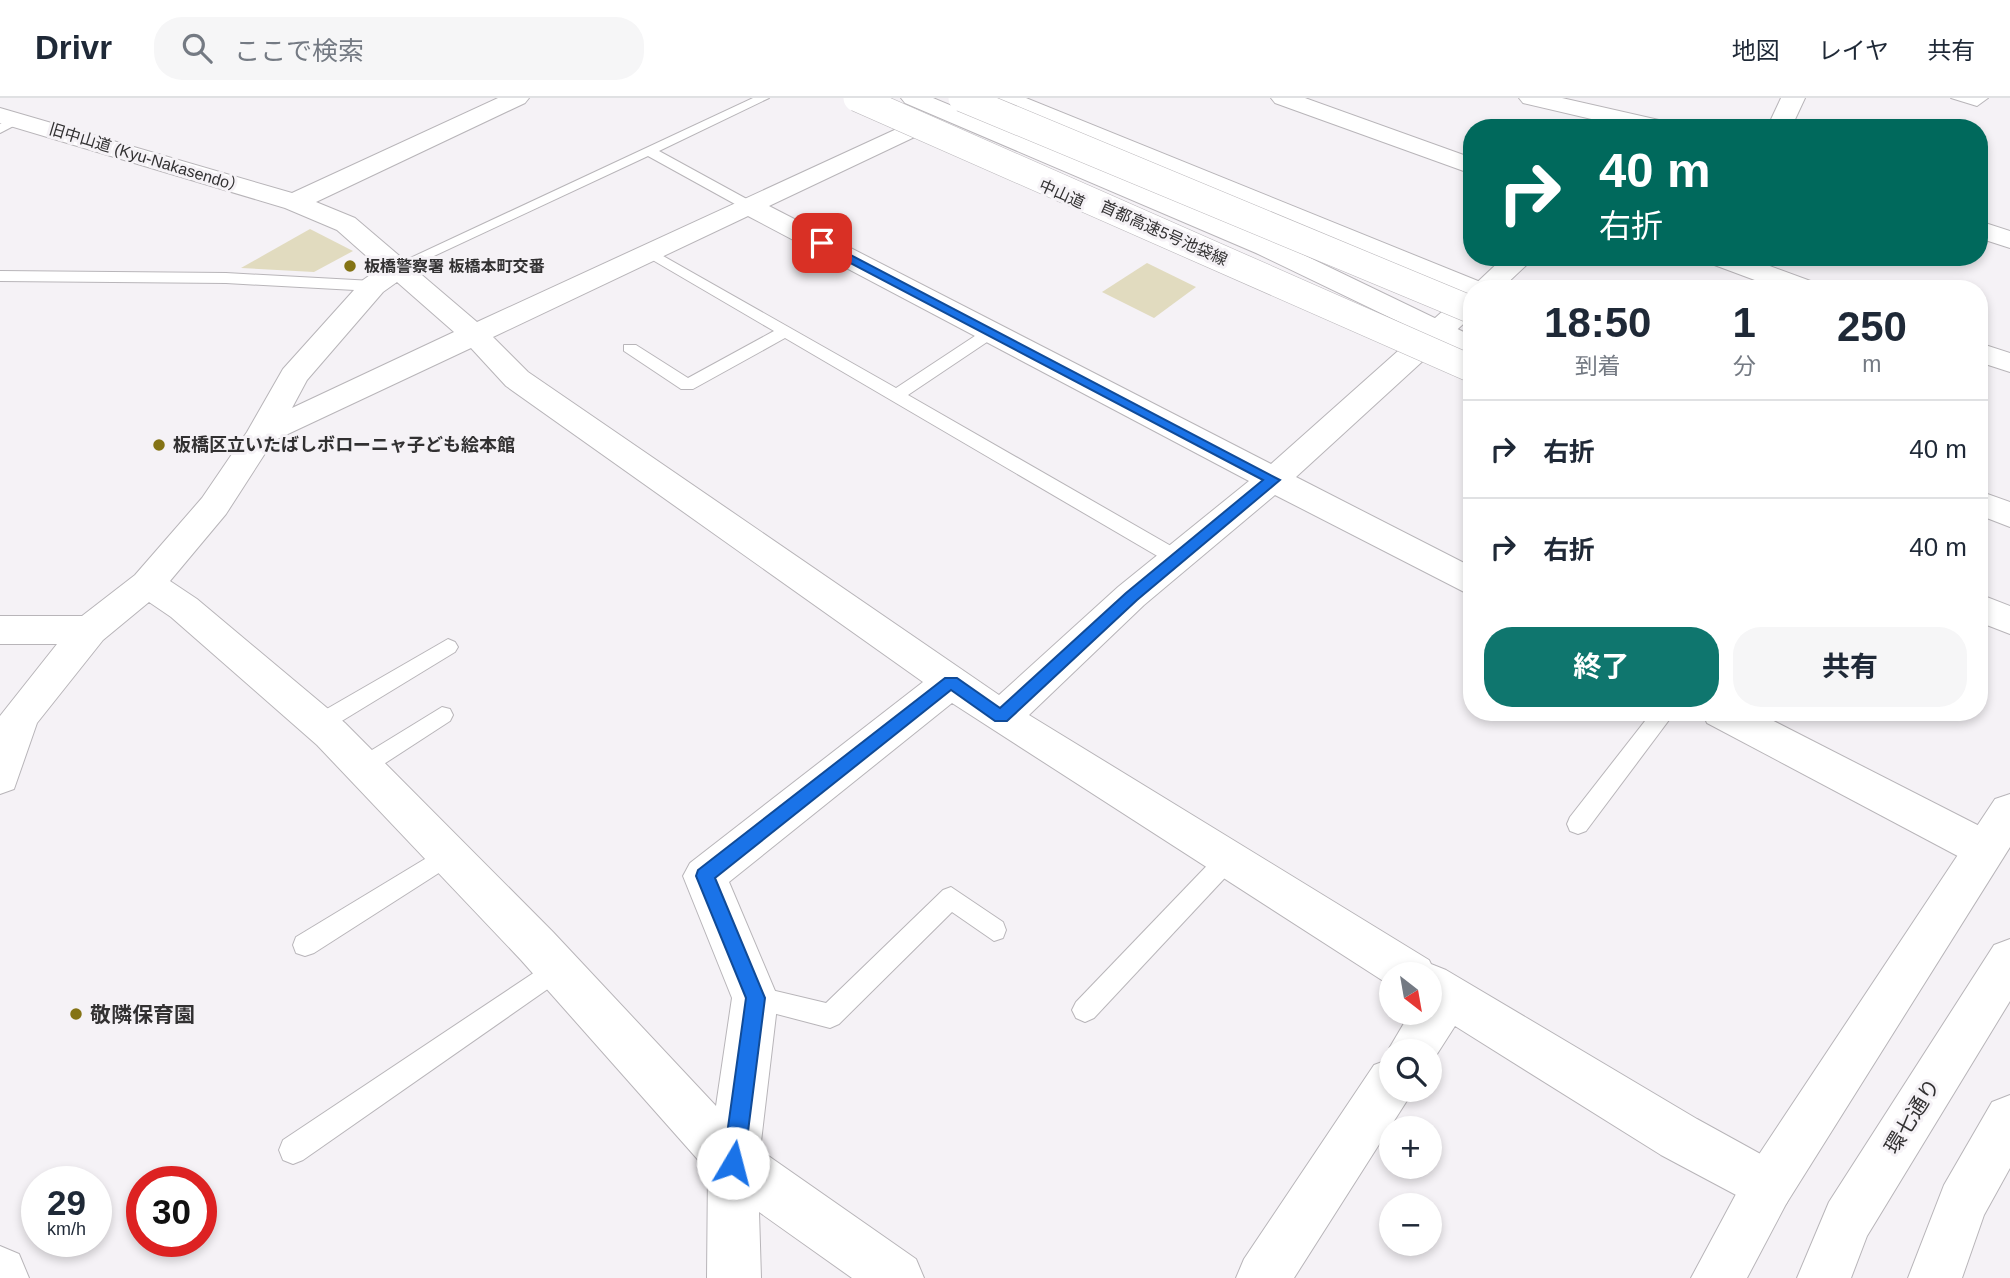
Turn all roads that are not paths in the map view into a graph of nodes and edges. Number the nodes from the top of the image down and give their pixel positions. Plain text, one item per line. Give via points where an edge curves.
1 (455, 98) edge
2 (517, 98) edge
3 (763, 98) edge
4 (844, 98) edge
5 (857, 98) edge
6 (913, 98) edge
7 (962, 98) edge
8 (1006, 98) edge
9 (1283, 98) edge
10 (1531, 98) edge
11 (1793, 98) edge
12 (1958, 98) edge
13 (1982, 98) edge
14 (1612, 106) edge
15 (489, 111) junction
16 (1642, 119) edge
17 (1783, 119) edge
18 (6, 121) edge
19 (914, 128) junction
20 (647, 150) junction
21 (1463, 164) edge
22 (294, 202) junction
23 (748, 205) junction
24 (1988, 232) edge
25 (2010, 240) edge
26 (649, 252) junction
27 (1511, 266) edge
28 (1743, 266) edge
29 (0, 276) edge
30 (386, 276) junction
31 (1494, 280) edge
32 (1782, 280) edge
33 (1463, 285) edge
34 (1463, 306) edge
35 (1463, 309) edge
36 (993, 331) junction
37 (784, 332) junction
38 (474, 334) junction
39 (1429, 341) junction
40 (1463, 347) edge
41 (630, 348) dead end
42 (1988, 355) edge
43 (2010, 363) edge
44 (1463, 365) edge
45 (1463, 369) edge
46 (895, 396) junction
47 (262, 434) junction
48 (1273, 480) junction
49 (1988, 506) edge
50 (2010, 515) edge
51 (1988, 526) edge
52 (2010, 535) edge
53 (1178, 558) junction
54 (1463, 578) edge
55 (148, 584) junction
56 (1988, 596) edge
57 (2010, 606) edge
58 (1988, 611) edge
59 (2010, 621) edge
60 (0, 630) edge
61 (90, 630) junction
62 (448, 647) dead end
63 (951, 682) junction
64 (442, 715) dead end
65 (1001, 717) junction
66 (1657, 721) edge
67 (1738, 721) edge
68 (318, 723) junction
69 (362, 767) junction
70 (1, 771) edge
71 (2010, 811) edge
72 (1578, 824) dead end
73 (1984, 849) junction
74 (448, 855) junction
75 (1228, 859) junction
76 (994, 930) dead end
77 (305, 945) dead end
78 (2010, 960) edge
79 (1393, 962) edge
80 (556, 969) junction
81 (1442, 992) edge
82 (755, 998) junction
83 (1085, 1010) dead end
84 (1379, 1100) edge
85 (2010, 1119) edge
86 (293, 1150) dead end
87 (733, 1163) junction
88 (1768, 1186) junction
89 (0, 1273) edge
90 (2, 1278) edge
91 (734, 1278) edge
92 (897, 1278) edge
93 (1263, 1278) edge
94 (1718, 1278) edge
95 (1824, 1278) edge
96 (1935, 1278) edge

1 - 15 main road
2 - 15 main road
3 - 20 lane
4 - 19 main road, 中山道
5 - 44 main road, 首都高速5号池袋線, bridge
6 - 39 main road via 1391,304
7 - 34 main road, bridge
8 - 33 main road
9 - 21 main road
10 - 14 main road
11 - 17 main road
12 - 13 lane via 1977,102
14 - 16 main road
15 - 22 main road
18 - 22 main road, 旧中山道 (Kyu-Nakasendo）
19 - 23 main road
19 - 39 main road, 中山道
20 - 23 lane
20 - 30 lane
22 - 30 main road, 旧中山道 (Kyu-Nakasendo） via 346,224
23 - 26 main road
23 - 36 main road
24 - 25 main road
26 - 37 lane
26 - 38 main road
27 - 31 main road
28 - 32 main road
29 - 30 lane
30 - 38 main road, 旧中山道 (Kyu-Nakasendo）
30 - 47 main road via 294,376
35 - 39 main road
36 - 46 lane
36 - 48 main road
37 - 41 lane via 687,385
37 - 46 lane
38 - 47 main road
38 - 63 main road, 旧中山道 (Kyu-Nakasendo） via 517,379
39 - 40 main road
39 - 45 main road, 中山道
39 - 48 main road
42 - 43 main road
46 - 53 lane
47 - 55 main road via 214,506
48 - 53 main road
48 - 54 main road
49 - 50 main road
51 - 52 main road
53 - 65 main road
55 - 61 main road
55 - 68 main road via 184,608
56 - 57 main road
58 - 59 main road
60 - 61 main road
61 - 70 main road via 19,717
62 - 68 lane
63 - 65 main road, 旧中山道 (Kyu-Nakasendo）
63 - 82 main road via 705,876
64 - 69 lane
65 - 75 main road, 旧中山道 (Kyu-Nakasendo）
66 - 72 lane
67 - 73 main road
68 - 69 main road
69 - 74 main road
71 - 73 main road
73 - 88 main road
74 - 77 lane
74 - 80 main road
75 - 79 main road, 旧中山道 (Kyu-Nakasendo）
75 - 83 lane
76 - 82 lane via 951,897 830,1016
78 - 95 main road, 環七通り via 1847,1220
80 - 86 lane
80 - 87 main road
81 - 88 main road, 旧中山道 (Kyu-Nakasendo）
82 - 87 main road
84 - 93 main road
85 - 96 main road via 1962,1203
87 - 91 main road
87 - 92 main road
88 - 94 main road
89 - 90 main road

